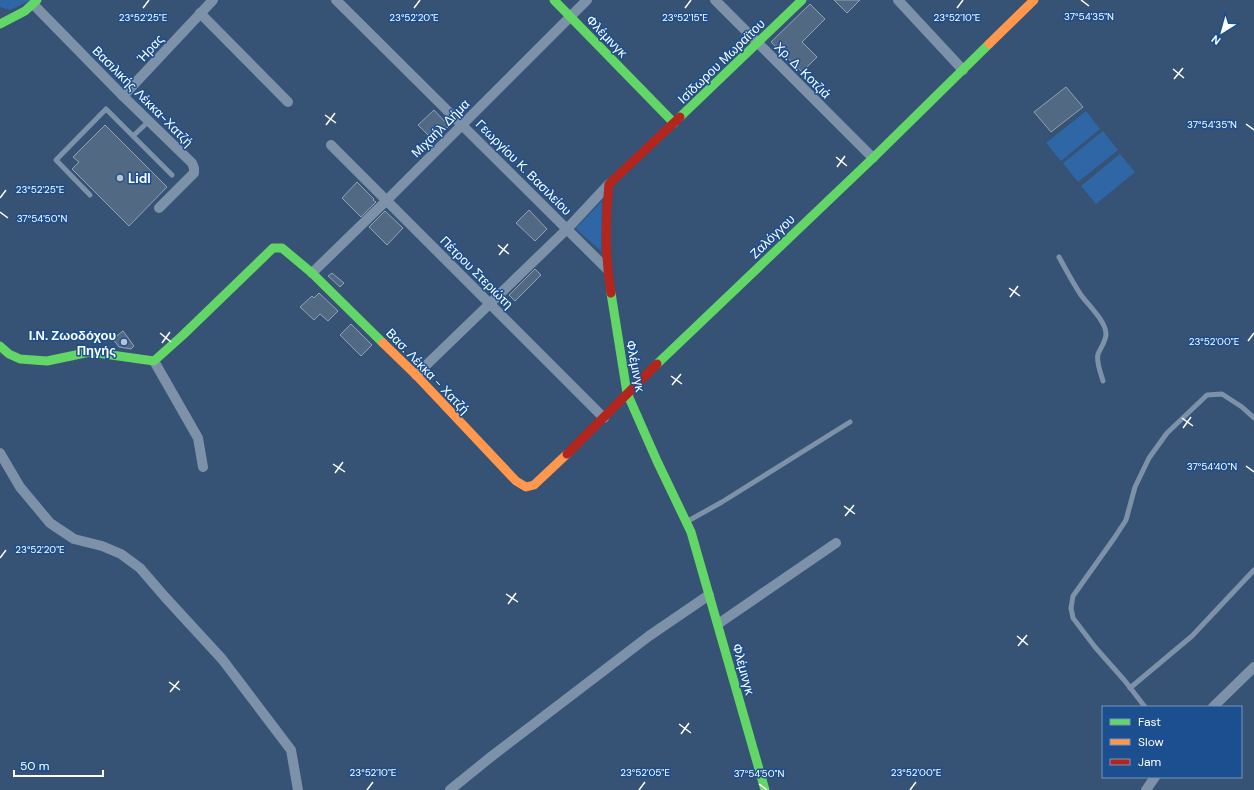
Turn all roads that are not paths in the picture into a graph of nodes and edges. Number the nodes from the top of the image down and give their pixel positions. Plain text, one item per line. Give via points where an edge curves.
1 (213, 0) edge
2 (336, 0) edge
3 (554, 0) edge
4 (586, 0) edge
5 (715, 0) edge
6 (802, 0) edge
7 (898, 0) edge
8 (1034, 0) edge
9 (35, 2) edge
10 (25, 12) junction
11 (0, 13) edge
12 (200, 13) junction
13 (570, 16) junction
14 (0, 24) edge
15 (758, 43) junction
16 (963, 70) junction
17 (123, 96) junction
18 (288, 102) dead end
19 (149, 121) junction
20 (674, 123) junction
21 (462, 124) junction
22 (133, 136) junction
23 (331, 145) dead end
24 (872, 158) junction
25 (172, 175) dead end
26 (610, 184) junction
27 (90, 195) dead end
28 (387, 200) junction
29 (159, 208) dead end
30 (567, 229) junction
31 (1059, 257) dead end
32 (607, 269) junction
33 (312, 273) junction
34 (490, 304) junction
35 (0, 346) edge
36 (154, 361) junction
37 (416, 375) junction
38 (1103, 381) dead end
39 (626, 393) junction
40 (604, 418) junction
41 (1254, 418) edge
42 (850, 422) dead end
43 (0, 453) edge
44 (203, 467) dead end
45 (526, 487) joint
46 (687, 521) junction
47 (836, 543) dead end
48 (1254, 570) edge
49 (709, 595) junction
50 (718, 624) junction
51 (1254, 667) edge
52 (1130, 688) junction
53 (1143, 706) edge
54 (1214, 706) edge
55 (1154, 778) edge
56 (298, 790) edge
57 (450, 790) edge
58 (765, 790) edge
59 (1146, 790) edge

1 - 12 street, Ήρας
2 - 21 street, Γεωργίου Κ. Βασιλείου
3 - 13 street, Φλέμινγκ
4 - 13 street, Μιχαήλ Δήμα
5 - 15 street, Χρ. Δ. Κοτζιά
6 - 15 street, Ισίδωρου Μωραϊτου
7 - 16 street
8 - 16 street, Ζαλόγγου
9 - 10 street
9 - 17 street, Βασιλικής Λέκκα-Χατζή
10 - 11 street via 12,15
10 - 14 street
12 - 17 street, Ήρας
12 - 18 street
13 - 20 street, Φλέμινγκ
13 - 21 street, Μιχαήλ Δήμα
15 - 20 street, Ισίδωρου Μωραϊτου
15 - 24 street, Χρ. Δ. Κοτζιά
16 - 24 street, Ζαλόγγου
17 - 19 street, Βασιλικής Λέκκα-Χατζή
19 - 22 lane
19 - 29 street, Βασιλικής Λέκκα-Χατζή via 192,163 194,168 194,173
20 - 26 street
21 - 28 street, Μιχαήλ Δήμα
21 - 30 street, Γεωργίου Κ. Βασιλείου
22 - 25 lane
22 - 27 lane via 106,109 56,160
23 - 28 street, Πέτρου Στεριώτη
24 - 39 street, Ζαλόγγου
26 - 30 street
26 - 32 street, Φλέμινγκ via 606,204
28 - 33 street, Μιχαήλ Δήμα
28 - 34 street, Πέτρου Στεριώτη
30 - 32 street, Γεωργίου Κ. Βασιλείου
30 - 34 street
31 - 38 lane via 1104,327 1106,333 1098,355
32 - 39 street, Φλέμινγκ
33 - 36 street, Βασ. Λέκκα - Χατζή via 282,248 273,248
33 - 37 street, Βασ. Λέκκα - Χατζή
34 - 37 street
34 - 40 street, Πέτρου Στεριώτη
35 - 36 street via 20,359 48,361 90,352
36 - 44 street via 198,438
37 - 45 street, Βασ. Λέκκα - Χατζή via 516,481
39 - 40 street, Ζαλόγγου
39 - 46 street, Φλέμινγκ
40 - 45 street, Ζαλόγγου via 534,485
41 - 52 lane via 1222,394 1207,395 1167,434 1150,458 1135,488 1126,520 1073,596 1073,618
42 - 46 lane
43 - 56 street via 20,487 50,523 74,539 122,554 140,568 222,659 291,750
46 - 49 street, Φλέμινγκ
47 - 50 street
48 - 52 lane via 1192,636
49 - 50 street, Φλέμινγκ
49 - 57 street via 648,636
50 - 58 street, Φλέμινγκ
51 - 54 street
52 - 53 lane
55 - 59 street

